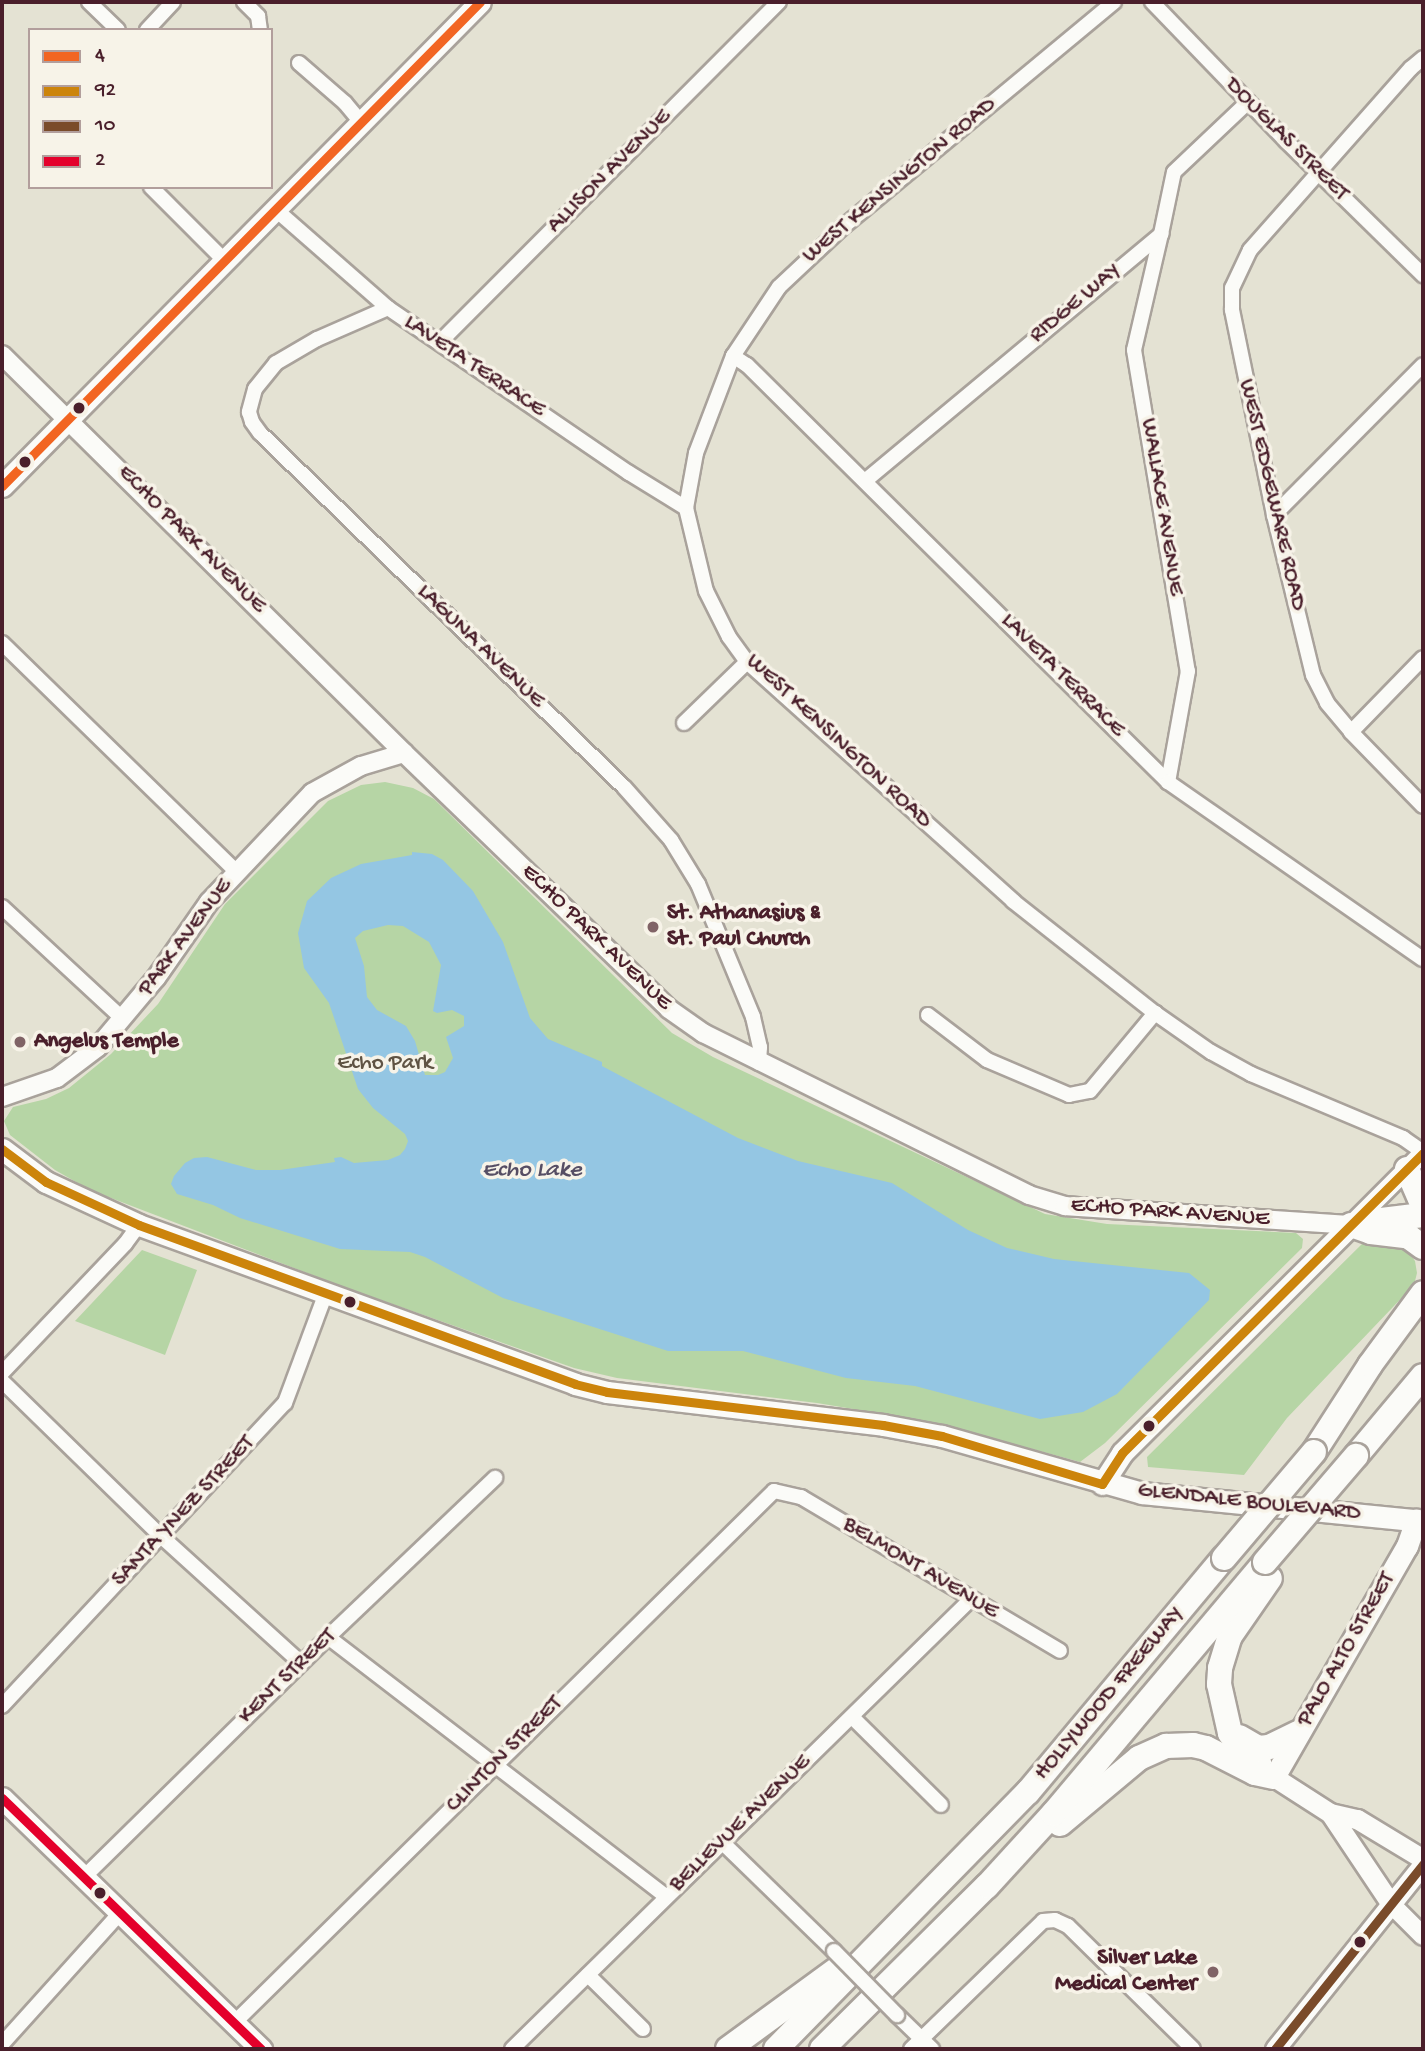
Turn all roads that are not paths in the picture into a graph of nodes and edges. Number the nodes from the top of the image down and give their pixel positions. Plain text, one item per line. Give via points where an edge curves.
1 (89, 2) edge
2 (173, 2) edge
3 (244, 2) edge
4 (480, 2) edge
5 (779, 2) edge
6 (1114, 2) edge
7 (1152, 2) edge
8 (116, 28) edge
9 (149, 28) edge
10 (260, 28) edge
11 (1423, 58) edge
12 (299, 62) dead end
13 (1248, 102) junction
14 (361, 122) junction
15 (1318, 172) junction
16 (153, 189) edge
17 (275, 209) junction
18 (1161, 234) junction
19 (225, 261) junction
20 (1423, 275) edge
21 (388, 308) junction
22 (440, 342) junction
23 (2, 355) edge
24 (733, 356) junction
25 (1423, 365) edge
26 (68, 419) junction
27 (865, 481) junction
28 (2, 486) edge
29 (686, 508) junction
30 (1275, 515) junction
31 (2, 643) edge
32 (1423, 658) edge
33 (747, 662) junction
34 (684, 723) dead end
35 (1351, 732) junction
36 (404, 753) junction
37 (1168, 782) junction
38 (1423, 806) edge
39 (237, 872) junction
40 (2, 907) edge
41 (1423, 958) edge
42 (1155, 1013) junction
43 (928, 1016) dead end
44 (123, 1019) junction
45 (759, 1063) junction
46 (2, 1097) edge
47 (2, 1149) edge
48 (1418, 1158) edge
49 (1423, 1206) edge
50 (1423, 1215) edge
51 (138, 1225) junction
52 (1351, 1225) junction
53 (1423, 1247) edge
54 (326, 1293) junction
55 (1423, 1293) edge
56 (1423, 1320) edge
57 (2, 1373) edge
58 (1423, 1376) edge
59 (2, 1381) edge
60 (1314, 1452) junction
61 (495, 1478) dead end
62 (1102, 1484) junction
63 (779, 1491) joint
64 (1420, 1521) edge
65 (162, 1537) junction
66 (1272, 1563) junction
67 (971, 1599) junction
68 (328, 1637) junction
69 (1060, 1651) dead end
70 (301, 1663) junction
71 (1221, 1702) junction
72 (2, 1706) edge
73 (852, 1717) junction
74 (1298, 1732) junction
75 (495, 1765) junction
76 (1274, 1777) junction
77 (2, 1798) edge
78 (941, 1805) dead end
79 (1330, 1813) junction
80 (723, 1843) junction
81 (1423, 1862) edge
82 (83, 1878) junction
83 (987, 1886) junction
84 (666, 1896) junction
85 (1391, 1904) junction
86 (915, 1910) junction
87 (120, 1913) junction
88 (946, 1926) junction
89 (1423, 1936) edge
90 (588, 1975) junction
91 (234, 2023) junction
92 (643, 2029) dead end
93 (2, 2044) edge
94 (921, 2046) edge
95 (253, 2047) edge
96 (512, 2049) edge
97 (728, 2049) edge
98 (776, 2049) edge
99 (822, 2049) edge
100 (846, 2049) edge
101 (1193, 2049) edge
102 (1275, 2049) edge

1 - 8 street
2 - 9 street
3 - 10 street via 258,16
4 - 14 main road
5 - 22 street, ALLISON AVENUE
6 - 24 street, WEST KENSINGTON ROAD via 807,258 779,286
7 - 13 street, DOUGLAS STREET
11 - 15 street, WEST EDGEWARE ROAD
12 - 14 street
13 - 15 street, DOUGLAS STREET
13 - 18 street via 1174,172
14 - 17 main road
15 - 20 street, DOUGLAS STREET
15 - 30 street, WEST EDGEWARE ROAD via 1250,250 1232,288 1235,335
16 - 19 street
17 - 19 main road
17 - 21 street, LAVETA TERRACE
18 - 27 street, RIDGE WAY
18 - 37 street, WALLACE AVENUE via 1134,350 1188,671
19 - 26 main road
21 - 22 street, LAVETA TERRACE
21 - 45 street, LAGUNA AVENUE via 276,363 254,388 249,412 252,422 624,788 671,840 698,884 753,1017
22 - 29 street, LAVETA TERRACE
23 - 26 street, ECHO PARK AVENUE
24 - 27 street, LAVETA TERRACE
24 - 29 street, WEST KENSINGTON ROAD via 695,453
25 - 30 street
26 - 28 main road
26 - 36 street, ECHO PARK AVENUE
27 - 37 street, LAVETA TERRACE
29 - 33 street, WEST KENSINGTON ROAD via 706,591
30 - 35 street, WEST EDGEWARE ROAD via 1313,675 1327,703
31 - 39 street
32 - 35 street
33 - 34 street
33 - 42 street, WEST KENSINGTON ROAD via 1013,901
35 - 38 street, WEST EDGEWARE ROAD
36 - 39 street, PARK AVENUE via 361,766 312,793
36 - 45 street, ECHO PARK AVENUE via 669,1009
37 - 41 street, LAVETA TERRACE
39 - 44 street, PARK AVENUE via 184,934
40 - 44 street
42 - 43 street via 1090,1091 1069,1095 987,1060
42 - 48 street, WEST KENSINGTON ROAD via 1241,1068 1403,1138
44 - 46 street, PARK AVENUE via 78,1064 57,1078
45 - 52 street, ECHO PARK AVENUE via 1045,1201 1081,1209
47 - 51 main road, GLENDALE BOULEVARD via 46,1182
48 - 49 highway
48 - 52 street
50 - 52 highway
51 - 54 main road, GLENDALE BOULEVARD
51 - 57 street
52 - 53 highway via 1409,1237
52 - 62 main road via 1122,1453
54 - 62 main road, GLENDALE BOULEVARD via 607,1392 907,1429 967,1442
54 - 65 street, SANTA YNEZ STREET via 285,1403
55 - 60 highway
56 - 60 highway, HOLLYWOOD FREEWAY
58 - 66 highway, HOLLYWOOD FREEWAY, bridge
59 - 65 street
60 - 86 highway, HOLLYWOOD FREEWAY, bridge via 1028,1792
61 - 68 street, KENT STREET
62 - 64 main road, GLENDALE BOULEVARD via 1161,1496
63 - 67 street, BELMONT AVENUE via 801,1497
63 - 75 street, CLINTON STREET via 760,1502
64 - 74 main road, PALO ALTO STREET
65 - 70 street
65 - 72 street, SANTA YNEZ STREET
66 - 71 highway via 1230,1636 1220,1668
66 - 83 highway, HOLLYWOOD FREEWAY
67 - 69 street, BELMONT AVENUE
67 - 73 street, BELLEVUE AVENUE
68 - 70 street, KENT STREET
68 - 75 street
70 - 82 street, KENT STREET
71 - 74 highway via 1231,1727 1249,1744 1269,1747
71 - 76 highway via 1236,1744
73 - 78 street
73 - 80 street, BELLEVUE AVENUE
74 - 76 main road, PALO ALTO STREET
75 - 84 street
75 - 91 street, CLINTON STREET
76 - 79 main road
76 - 83 highway via 1255,1773 1206,1748 1179,1745 1152,1751
77 - 82 main road
79 - 81 main road via 1357,1819
79 - 85 main road
80 - 84 street, BELLEVUE AVENUE
80 - 94 street, bridge via 897,2015
81 - 85 main road
82 - 87 main road
83 - 88 highway, HOLLYWOOD FREEWAY
84 - 90 street, BELLEVUE AVENUE
85 - 89 street
85 - 102 main road
86 - 97 highway
86 - 98 highway, HOLLYWOOD FREEWAY
87 - 91 main road
87 - 93 street
88 - 99 highway, HOLLYWOOD FREEWAY
88 - 100 highway
90 - 92 street
90 - 96 street, BELLEVUE AVENUE
91 - 95 main road
94 - 101 street via 1043,1922 1055,1920 1068,1926

